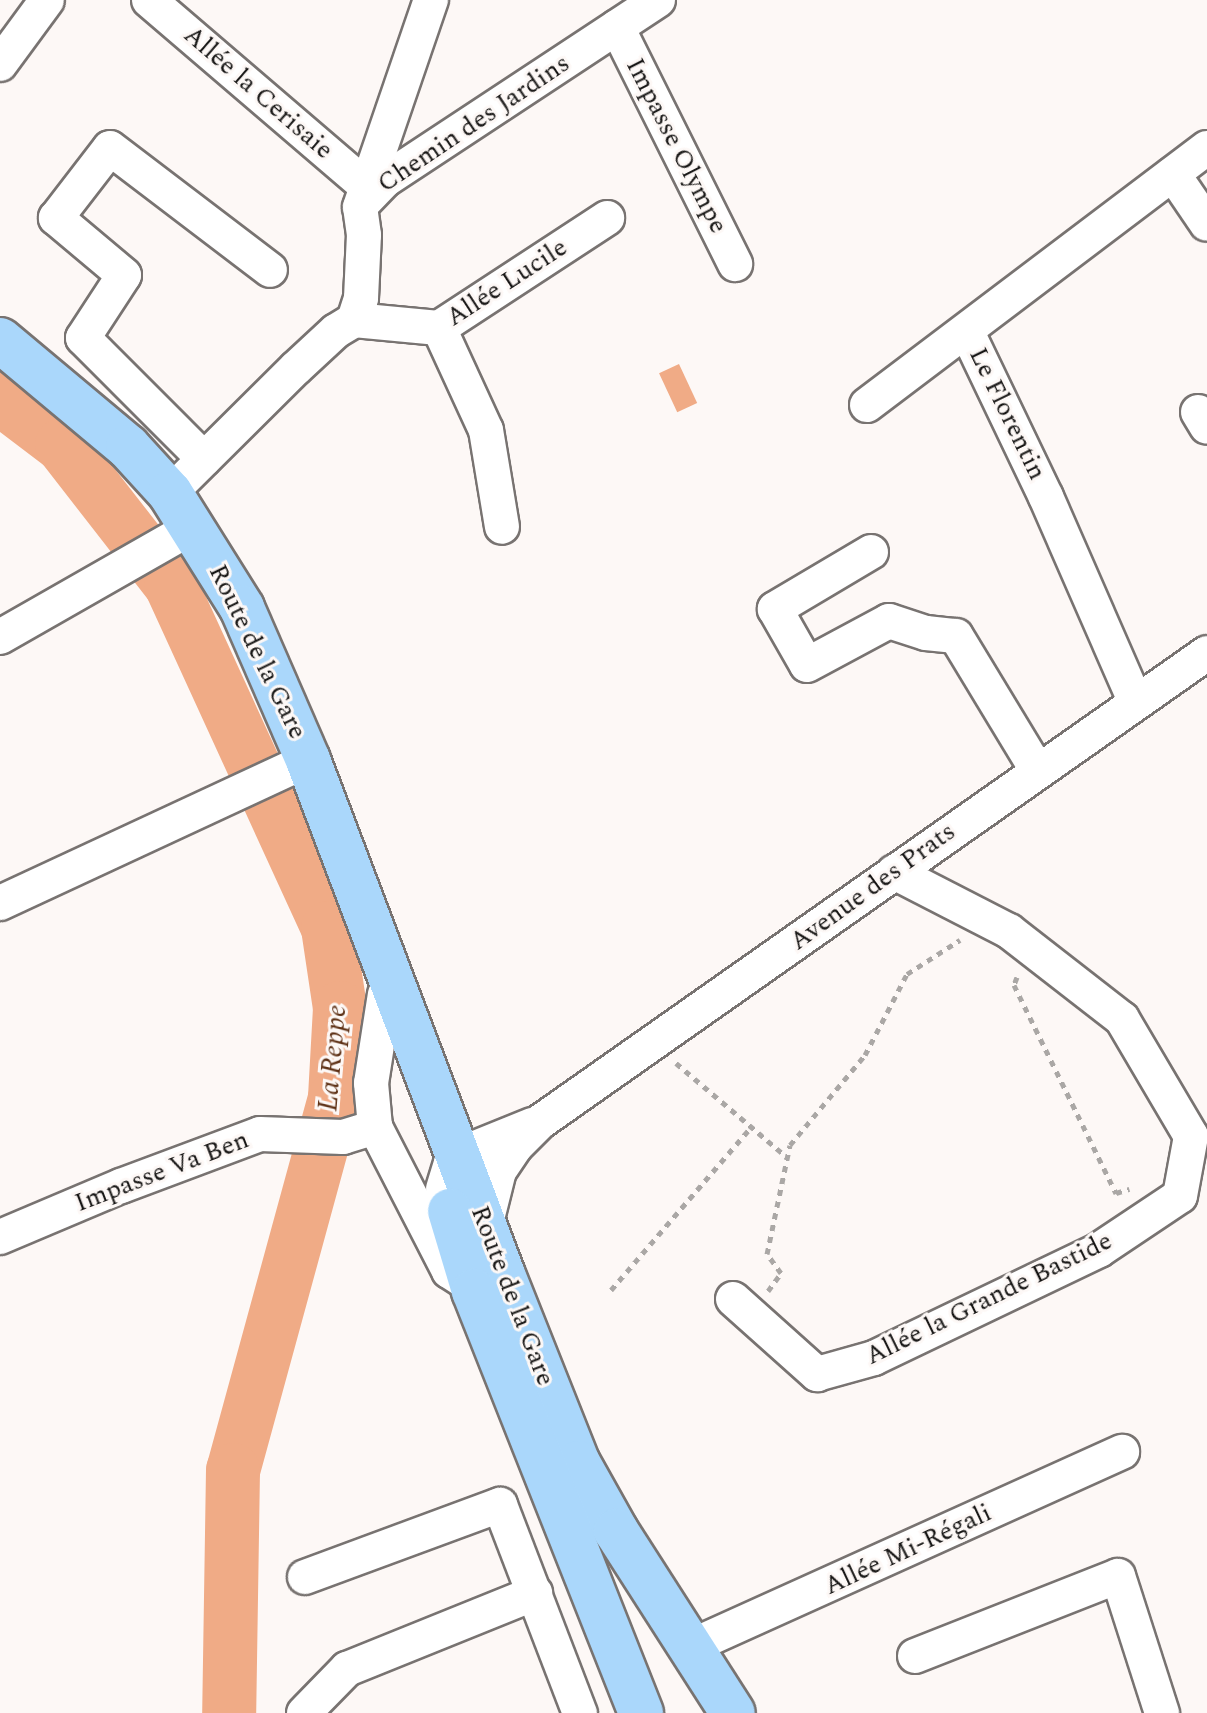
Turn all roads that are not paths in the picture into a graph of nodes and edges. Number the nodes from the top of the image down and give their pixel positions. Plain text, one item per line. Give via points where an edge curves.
1 (47, 0) edge
2 (149, 0) edge
3 (431, 0) edge
4 (658, 0) edge
5 (617, 27) junction
6 (0, 64) edge
7 (1207, 148) edge
8 (1173, 174) junction
9 (363, 196) junction
10 (607, 218) dead end
11 (1207, 224) edge
12 (735, 264) dead end
13 (270, 270) dead end
14 (354, 320) junction
15 (439, 328) junction
16 (967, 332) junction
17 (0, 340) edge
18 (867, 405) dead end
19 (204, 459) junction
20 (502, 527) dead end
21 (164, 532) junction
22 (871, 552) dead end
23 (0, 637) edge
24 (1207, 653) edge
25 (1135, 701) junction
26 (293, 767) junction
27 (1037, 770) junction
28 (344, 852) junction
29 (894, 872) junction
30 (0, 903) edge
31 (385, 994) junction
32 (540, 1122) junction
33 (359, 1132) junction
34 (1197, 1169) edge
35 (451, 1172) junction
36 (485, 1227) junction
37 (0, 1237) edge
38 (473, 1287) junction
39 (742, 1307) road end
40 (1122, 1452) dead end
41 (305, 1577) dead end
42 (591, 1586) junction
43 (535, 1593) junction
44 (684, 1632) junction
45 (915, 1656) dead end
46 (645, 1709) edge
47 (304, 1713) edge
48 (580, 1713) edge
49 (733, 1713) edge
50 (1162, 1713) edge

1 - 6 street
2 - 9 street, Allée la Cerisaie
3 - 9 street
4 - 5 street, Chemin des Jardins
5 - 9 street, Chemin des Jardins
5 - 12 street, Impasse Olympe
7 - 8 street
8 - 11 street
8 - 16 street
9 - 14 street, Chemin des Jardins via 361,298
10 - 15 street, Allée Lucile
13 - 19 street via 110,148 56,218 124,275 83,338
14 - 15 street, Allée Lucile
14 - 19 street via 306,359
15 - 20 street via 486,430
16 - 18 street
16 - 25 street, Le Florentin
17 - 21 main road, Route de la Gare via 128,447
19 - 21 street
21 - 23 street
21 - 26 main road, Route de la Gare via 242,608
22 - 27 street via 775,609 807,665 889,621 956,636
24 - 25 street, Avenue des Prats
25 - 27 street, Avenue des Prats
26 - 28 main road, Route de la Gare
26 - 30 street
27 - 29 street, Avenue des Prats
28 - 31 main road, Route de la Gare
28 - 35 main road, Route de la Gare
29 - 32 street, Avenue des Prats
29 - 34 street, Allée la Grande Bastide via 1029,946 1122,1019 1191,1136
31 - 33 street
31 - 35 main road, Route de la Gare
32 - 35 street, Avenue des Prats
32 - 36 street, Avenue des Prats via 499,1171
33 - 37 street, Impasse Va Ben via 260,1134
33 - 38 street via 449,1271
34 - 39 street, Allée la Grande Bastide via 1180,1196 1099,1250 888,1352 817,1374
35 - 36 main road, Route de la Gare
35 - 38 main road, Route de la Gare
36 - 44 main road, Route de la Gare via 578,1463
38 - 42 main road, Route de la Gare
40 - 44 street, Allée Mi-Régali
41 - 43 street via 500,1505
42 - 44 main road via 601,1571 613,1566
42 - 46 main road, Route de la Gare
43 - 47 street via 347,1669
43 - 48 street
44 - 49 main road, Route de la Gare
45 - 50 street via 1118,1576

